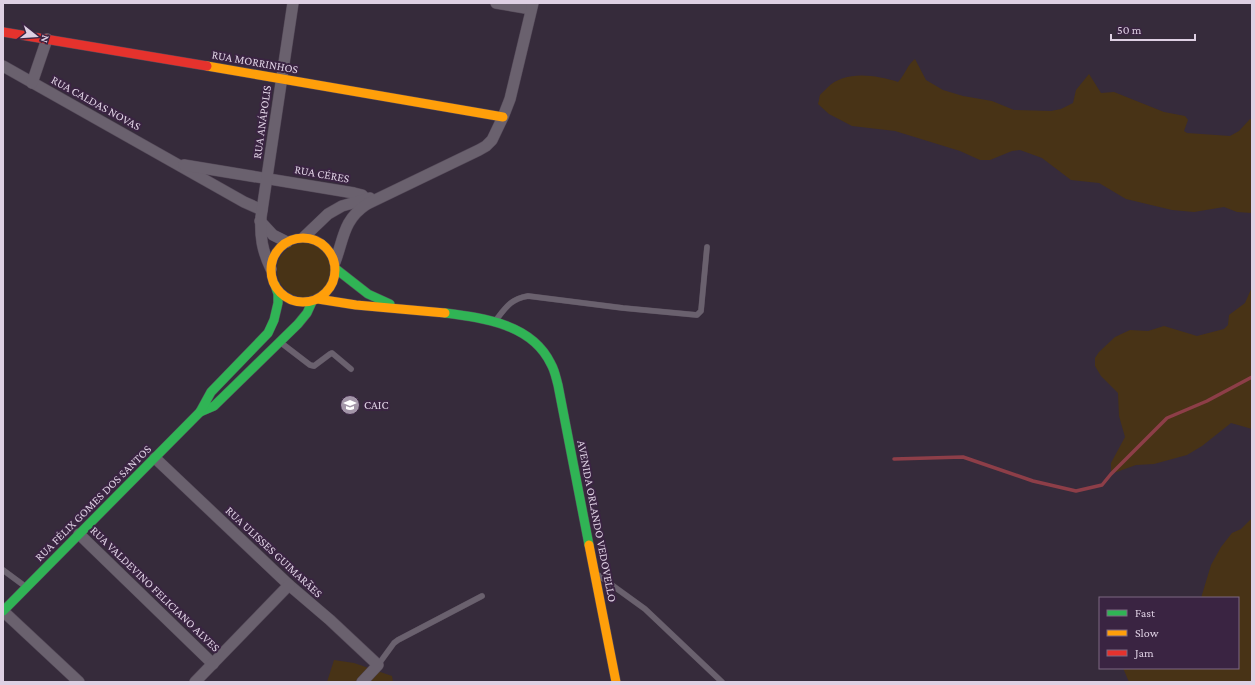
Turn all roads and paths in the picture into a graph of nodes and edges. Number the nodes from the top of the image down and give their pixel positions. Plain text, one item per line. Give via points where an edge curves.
1 (293, 3) edge
2 (496, 3) edge
3 (532, 6) edge
4 (3, 32) edge
5 (47, 39) junction
6 (3, 66) edge
7 (281, 78) junction
8 (32, 83) junction
9 (503, 118) junction
10 (176, 163) junction
11 (267, 178) junction
12 (367, 202) junction
13 (261, 216) junction
14 (304, 237) junction
15 (287, 242) junction
16 (707, 247) dead end
17 (335, 265) junction
18 (271, 269) junction
19 (275, 285) junction
20 (315, 300) junction
21 (400, 308) junction
22 (495, 322) junction
23 (280, 342) junction
24 (351, 369) dead end
25 (200, 412) junction
26 (155, 458) junction
27 (79, 534) junction
28 (3, 570) edge
29 (595, 572) junction
30 (288, 585) junction
31 (26, 587) junction
32 (482, 596) dead end
33 (3, 611) edge
34 (213, 664) junction
35 (378, 664) junction
36 (79, 682) edge
37 (195, 682) edge
38 (362, 682) edge
39 (616, 682) edge
40 (722, 682) edge

1 - 7 street, RUA ANÁPOLIS
2 - 3 street
3 - 9 street via 510,99
4 - 5 street, RUA MORRINHOS
5 - 7 street, RUA MORRINHOS
5 - 8 street
6 - 8 street, RUA CALDAS NOVAS
7 - 9 street, RUA MORRINHOS
7 - 11 street, RUA ANÁPOLIS
8 - 10 street, RUA CALDAS NOVAS
9 - 12 street via 492,140 486,146
10 - 11 street, RUA CALDAS NOVAS
10 - 13 street, RUA CALDAS NOVAS via 244,202
11 - 12 street, RUA CÉRES via 354,193 362,195
11 - 13 street, RUA ANÁPOLIS
12 - 14 street via 342,206 328,214
12 - 17 street via 349,220
13 - 15 street via 273,235
13 - 18 street, RUA ANÁPOLIS via 261,240
14 - 15 street
14 - 17 street via 316,240 327,247
15 - 18 street via 276,253
16 - 22 lane via 701,311 697,314 528,296 511,302
17 - 20 street via 335,278 331,287
17 - 21 street via 368,294
18 - 19 street
19 - 20 street via 281,294 290,300
19 - 25 street, RUA FÉLIX GOMES DOS SANTOS via 278,303 268,333 211,392
20 - 21 street
20 - 23 street, RUA FÉLIX GOMES DOS SANTOS via 298,324
21 - 22 street
22 - 29 street, AVENIDA ORLANDO VEDOVELLO via 531,338 552,366
23 - 24 lane via 310,365 317,365 332,353
23 - 25 street, RUA FÉLIX GOMES DOS SANTOS via 214,406
25 - 26 street, RUA FÉLIX GOMES DOS SANTOS
26 - 27 street, RUA FÉLIX GOMES DOS SANTOS
26 - 30 street, RUA ULISSES GUIMARÃES
27 - 31 street, RUA FÉLIX GOMES DOS SANTOS
27 - 34 street, RUA VALDEVINO FELICIANO ALVES
28 - 31 lane
29 - 39 street, AVENIDA ORLANDO VEDOVELLO
29 - 40 lane via 645,609
30 - 34 street
30 - 35 street, RUA ULISSES GUIMARÃES
31 - 33 street, RUA FÉLIX GOMES DOS SANTOS
32 - 35 lane via 394,642
33 - 36 street
34 - 37 street
35 - 38 street

